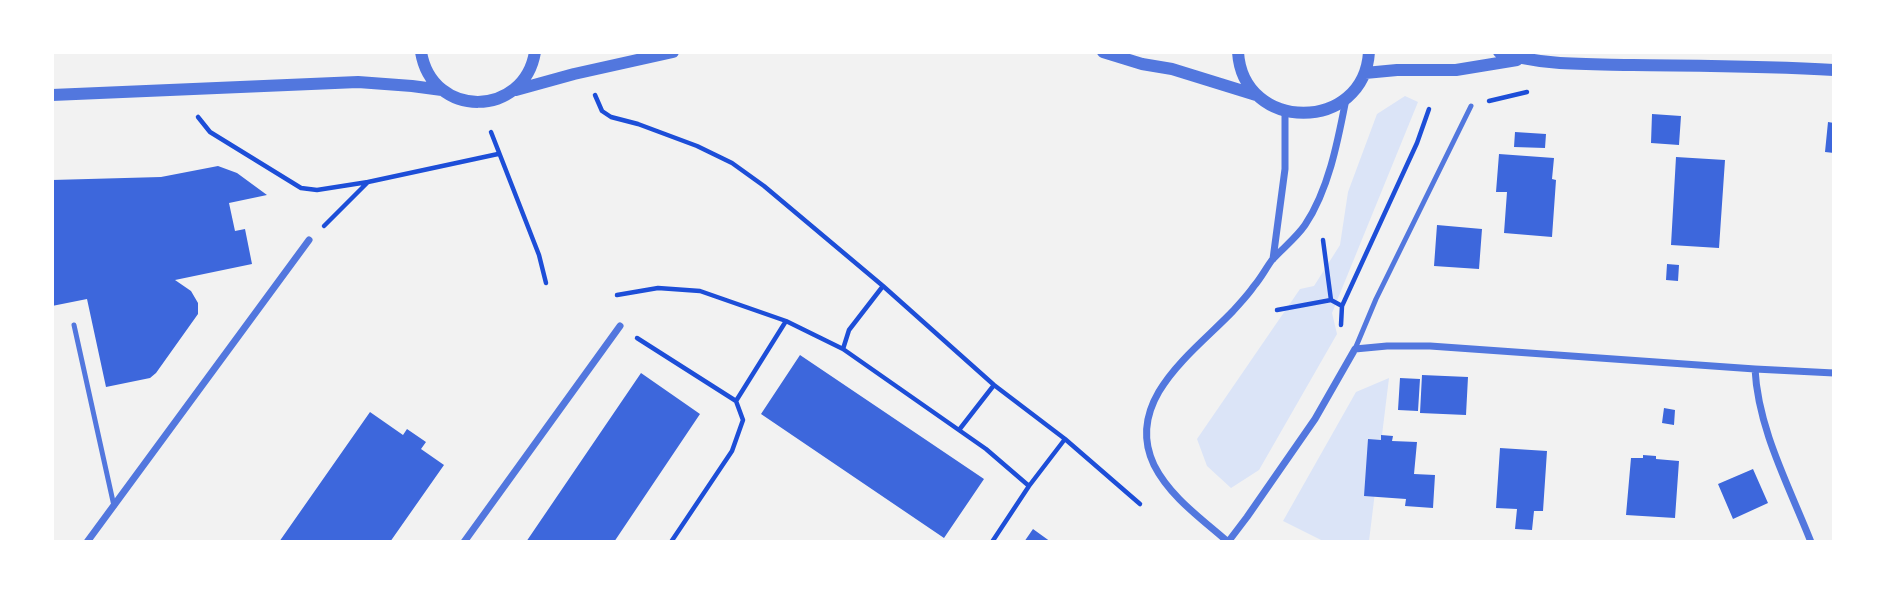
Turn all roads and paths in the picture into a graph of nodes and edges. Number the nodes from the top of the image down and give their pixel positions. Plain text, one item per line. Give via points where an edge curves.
1 (421, 52) edge
2 (535, 52) edge
3 (673, 52) edge
4 (1103, 52) edge
5 (1238, 52) edge
6 (1369, 52) edge
7 (1499, 52) edge
8 (1521, 60) junction
9 (1833, 70) edge
10 (1365, 73) junction
11 (442, 90) junction
12 (512, 91) junction
13 (1527, 92) dead end
14 (52, 95) edge
15 (595, 95) dead end
16 (1256, 95) junction
17 (1346, 99) junction
18 (1471, 106) joint
19 (1429, 109) dead end
20 (1285, 112) junction
21 (198, 117) dead end
22 (491, 132) dead end
23 (498, 154) junction
24 (369, 182) junction
25 (309, 240) joint
26 (1322, 240) dead end
27 (1273, 260) junction
28 (546, 283) dead end
29 (883, 286) junction
30 (617, 295) dead end
31 (1331, 300) junction
32 (1342, 306) junction
33 (1277, 310) dead end
34 (786, 321) junction
35 (74, 326) dead end
36 (620, 326) joint
37 (843, 349) junction
38 (1355, 349) junction
39 (1755, 369) junction
40 (1833, 373) edge
41 (994, 385) junction
42 (736, 401) junction
43 (959, 430) junction
44 (1065, 439) junction
45 (1029, 486) junction
46 (1140, 504) dead end
47 (114, 506) junction
48 (87, 541) edge
49 (464, 541) edge
50 (671, 541) edge
51 (992, 541) edge
52 (1228, 541) edge
53 (1811, 541) edge

1 - 11 street via 430,78
2 - 12 street via 531,69
3 - 12 street
4 - 16 street
5 - 16 street via 1245,80
6 - 10 street
7 - 8 street
8 - 9 street
8 - 10 street via 1456,70
10 - 17 street
11 - 12 street via 477,103
11 - 14 street via 358,82
13 - 18 path
15 - 29 path via 602,111 611,117 678,138 732,163
16 - 20 street
17 - 20 street via 1317,113
17 - 27 street via 1338,144 1317,203
18 - 38 lane
19 - 32 path
20 - 27 street via 1285,169
21 - 24 path via 210,132 301,188
22 - 23 path
23 - 24 path
23 - 28 path
24 - 25 path
25 - 47 street
26 - 31 path
27 - 52 street via 1254,287 1178,365 1149,414 1149,449 1161,477
29 - 37 path via 849,330
29 - 41 path
30 - 34 path via 658,288 699,291
31 - 32 path
31 - 33 path
32 - 38 path via 1343,335
34 - 37 path
34 - 42 path
35 - 47 lane
36 - 42 path
36 - 49 street
37 - 43 path
38 - 39 street via 1430,346
38 - 52 street via 1315,419
39 - 40 street
39 - 53 street via 1756,389 1774,450
41 - 43 path
41 - 44 path
42 - 50 path via 743,420 732,451
43 - 45 path
44 - 45 path
44 - 46 path
45 - 51 path
47 - 48 street

